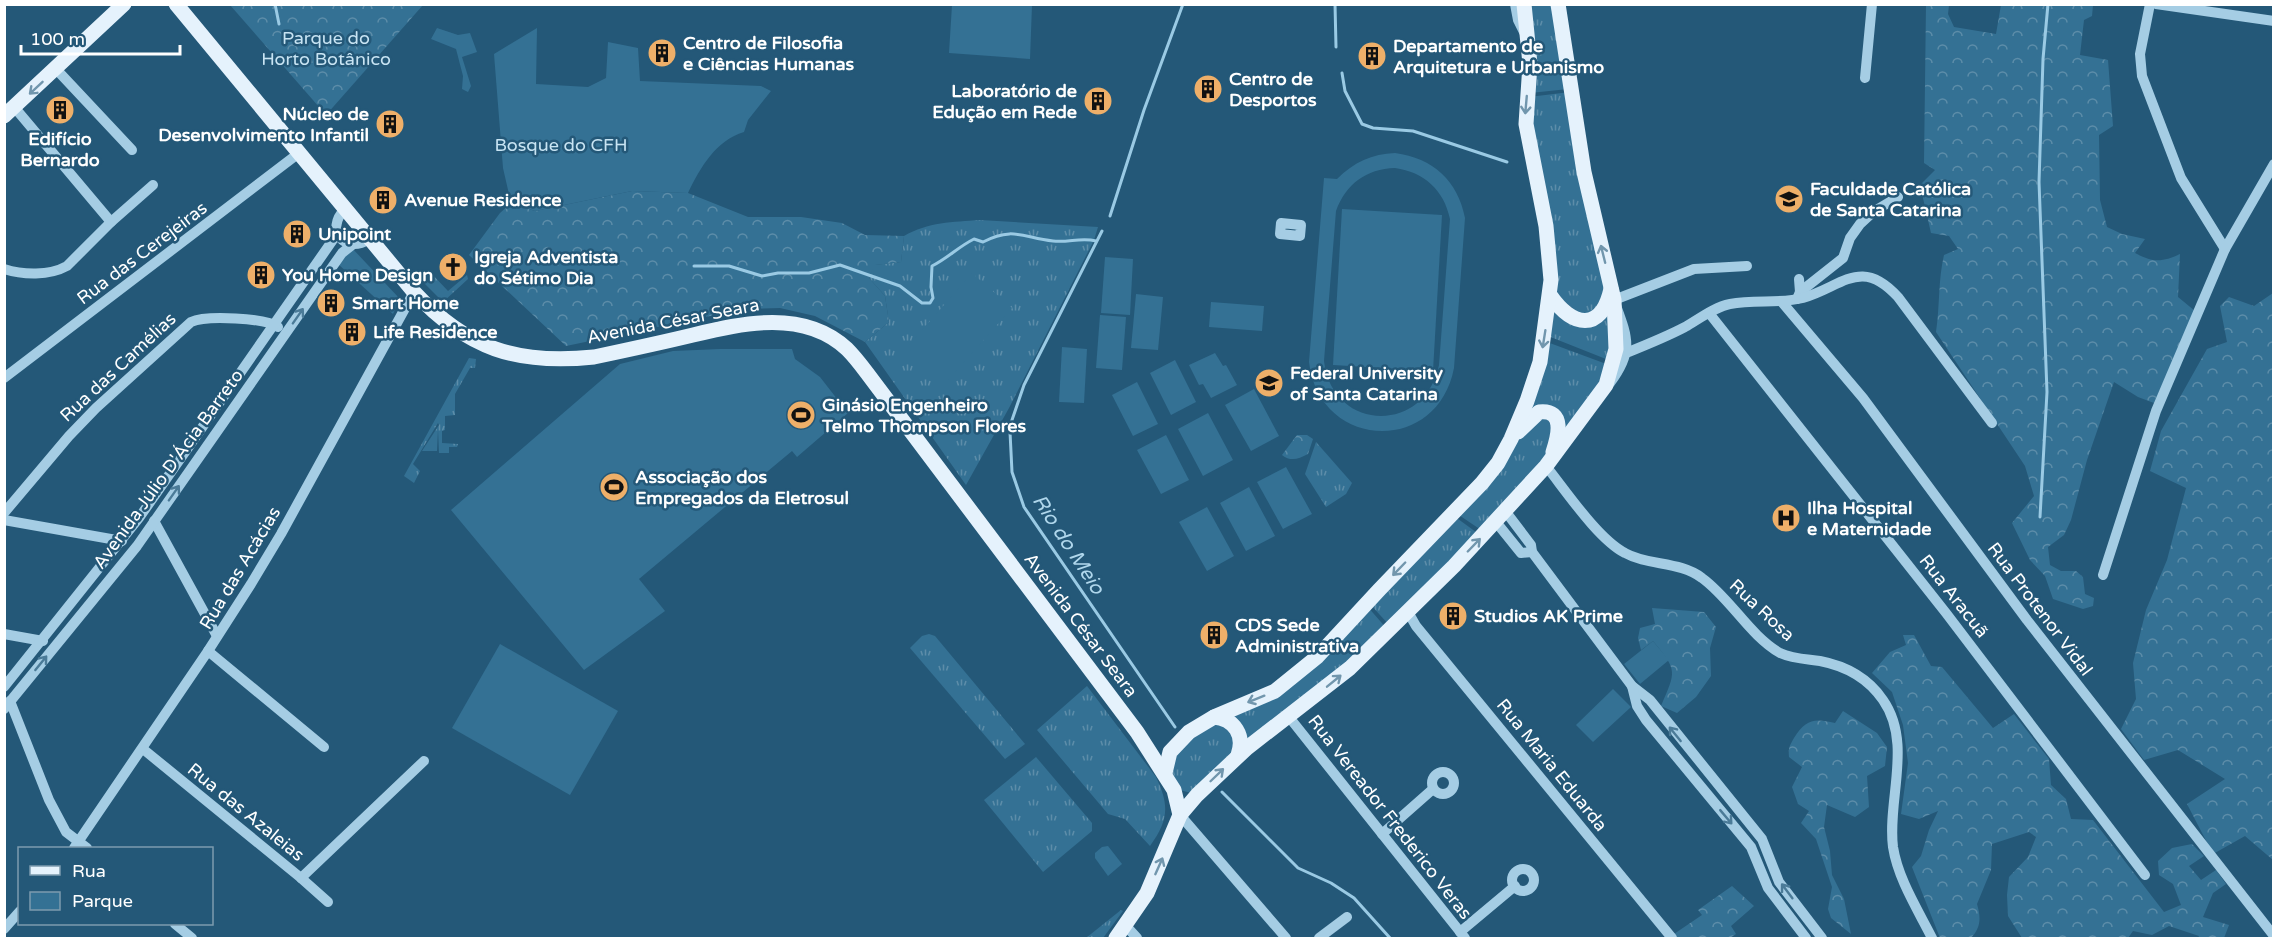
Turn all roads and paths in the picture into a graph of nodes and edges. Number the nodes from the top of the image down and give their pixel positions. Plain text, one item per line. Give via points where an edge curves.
1 (124, 4) edge
2 (176, 4) edge
3 (1515, 4) edge
4 (1524, 4) edge
5 (1558, 4) edge
6 (1872, 4) edge
7 (2150, 4) edge
8 (2156, 4) edge
9 (2274, 21) edge
10 (1528, 40) junction
11 (56, 69) junction
12 (1865, 78) dead end
13 (8, 112) edge
14 (132, 150) dead end
15 (299, 153) junction
16 (2274, 164) edge
17 (153, 185) dead end
18 (1898, 197) dead end
19 (345, 209) junction
20 (111, 222) junction
21 (337, 234) junction
22 (369, 239) junction
23 (352, 245) junction
24 (2225, 249) junction
25 (1747, 266) dead end
26 (4, 269) edge
27 (1799, 279) dead end
28 (414, 292) junction
29 (1613, 294) junction
30 (1551, 295) junction
31 (1798, 295) junction
32 (1781, 301) junction
33 (1709, 314) junction
34 (274, 324) junction
35 (286, 333) junction
36 (1626, 353) junction
37 (4, 378) edge
38 (1601, 394) junction
39 (1992, 423) dead end
40 (1511, 439) junction
41 (1547, 464) junction
42 (4, 513) edge
43 (1501, 517) junction
44 (4, 520) edge
45 (154, 521) junction
46 (122, 541) junction
47 (2103, 575) dead end
48 (85, 588) junction
49 (95, 598) junction
50 (1408, 612) junction
51 (4, 634) edge
52 (217, 636) junction
53 (43, 640) junction
54 (208, 651) junction
55 (5, 686) edge
56 (1632, 686) junction
57 (10, 701) edge
58 (1214, 717) junction
59 (1289, 717) junction
60 (1137, 732) junction
61 (1174, 746) junction
62 (324, 747) dead end
63 (143, 749) junction
64 (1238, 755) junction
65 (424, 761) dead end
66 (1165, 772) junction
67 (1712, 779) junction
68 (1702, 788) junction
69 (1433, 789) dead end
70 (1174, 790) junction
71 (1197, 795) junction
72 (1180, 814) junction
73 (1382, 834) junction
74 (1762, 839) junction
75 (80, 846) edge
76 (1751, 847) junction
77 (2145, 875) dead end
78 (301, 878) junction
79 (1515, 886) dead end
80 (328, 902) dead end
81 (18, 914) edge
82 (1347, 917) dead end
83 (176, 925) edge
84 (1813, 927) junction
85 (4, 929) edge
86 (1121, 932) edge
87 (1335, 934) edge
88 (1462, 935) edge
89 (1805, 936) edge
90 (2274, 936) edge
91 (1667, 937) edge
92 (192, 939) edge
93 (1137, 939) edge
94 (1286, 939) edge
95 (1319, 939) edge
96 (1821, 939) edge
97 (1932, 939) edge

1 - 11 main road
2 - 15 main road, Avenida César Seara
3 - 10 street
4 - 10 main road
29 -> 5 main road via 1584,172
6 - 12 street
7 - 24 street via 2140,54 2142,76 2175,164
8 - 9 street
10 -> 30 main road via 1526,124 1548,242
11 -> 13 main road
11 - 14 street
13 - 20 street
15 - 19 main road, Avenida César Seara
15 - 37 street, Rua das Cerejeiras
16 - 24 street
17 - 20 street
18 - 31 street via 1860,224 1843,258
19 - 21 street, Avenida Júlio D'Ácia Barreto via 338,216
19 - 22 main road, Avenida César Seara
20 - 26 street via 59,271
21 - 23 street
21 - 34 street, Avenida Júlio D'Ácia Barreto
22 - 23 street
22 - 28 main road, Avenida César Seara
35 -> 23 street, Avenida Júlio D'Ácia Barreto via 342,253
24 - 47 street via 2156,411
25 - 29 street via 1694,269
27 - 31 street
28 - 52 street, Rua das Acácias via 281,534
28 - 60 main road, Avenida César Seara via 446,322 482,345 537,358 594,357 757,322 794,324 832,339 846,348 867,373
29 - 30 main road via 1599,316 1591,320 1560,310
29 - 36 street via 1625,333
29 - 38 main road via 1616,349
30 -> 40 main road via 1540,362
31 - 32 street
31 - 39 street via 1804,298 1850,277 1863,276 1890,288
32 - 33 street via 1730,304
32 - 90 street, Rua Protenor Vidal via 1863,398 2027,620
33 - 36 street
33 - 77 street, Rua Aracuã via 1946,613
34 - 35 street, Rua das Camélias
34 - 42 street, Rua das Camélias via 203,318 191,322 89,415
34 - 46 street, Avenida Júlio D'Ácia Barreto
45 -> 35 street, Avenida Júlio D'Ácia Barreto
36 - 38 street via 1621,367
38 - 41 main road
40 - 41 main road via 1539,412 1551,413 1558,420 1559,429
40 -> 58 main road via 1482,483 1317,657 1275,691
41 - 43 main road
41 - 97 street, Rua Rosa via 1602,535 1625,554 1701,576 1773,648 1790,657 1848,669 1868,681 1885,702 1897,743 1893,848
50 -> 43 main road
43 - 56 street via 1521,553 1532,552
44 - 46 street
45 - 49 street, Avenida Júlio D'Ácia Barreto
45 - 52 street
46 - 48 street, Avenida Júlio D'Ácia Barreto
48 - 49 street
48 - 53 street, Avenida Júlio D'Ácia Barreto
57 -> 49 street, Avenida Júlio D'Ácia Barreto
59 -> 50 main road via 1350,668
50 - 91 street, Rua Maria Eduarda
51 - 53 street
52 - 54 street, Rua das Acácias
53 - 55 street, Avenida Júlio D'Ácia Barreto
54 - 62 street
54 - 63 street, Rua das Acácias
55 - 57 street
67 -> 56 street via 1650,700
56 - 68 street via 1646,720
57 - 75 street via 49,800 66,832
58 - 61 main road
58 - 64 main road via 1235,727 1240,738
59 - 64 main road
59 - 73 street, Rua Vereador Frederico Veras
60 - 61 main road, Avenida César Seara via 1161,746
60 - 66 main road, Avenida César Seara
61 - 66 main road
63 - 75 street, Rua das Acácias
63 - 78 street, Rua das Azaleias
71 -> 64 main road
65 - 78 street
66 - 70 main road, Avenida César Seara
67 - 68 street
67 - 74 street
68 -> 76 street
69 - 73 street
70 - 71 main road
70 - 72 main road, Avenida César Seara
71 - 72 main road
86 -> 72 main road via 1147,892
72 - 94 street
73 - 88 street, Rua Vereador Frederico Veras
74 - 76 street
84 -> 74 street via 1779,882
76 - 89 street via 1768,888
78 - 80 street, Rua das Azaleias
79 - 88 street
81 - 85 street
82 - 87 street
83 - 92 street
84 - 89 street
84 - 96 street
86 - 93 street
87 - 95 street

